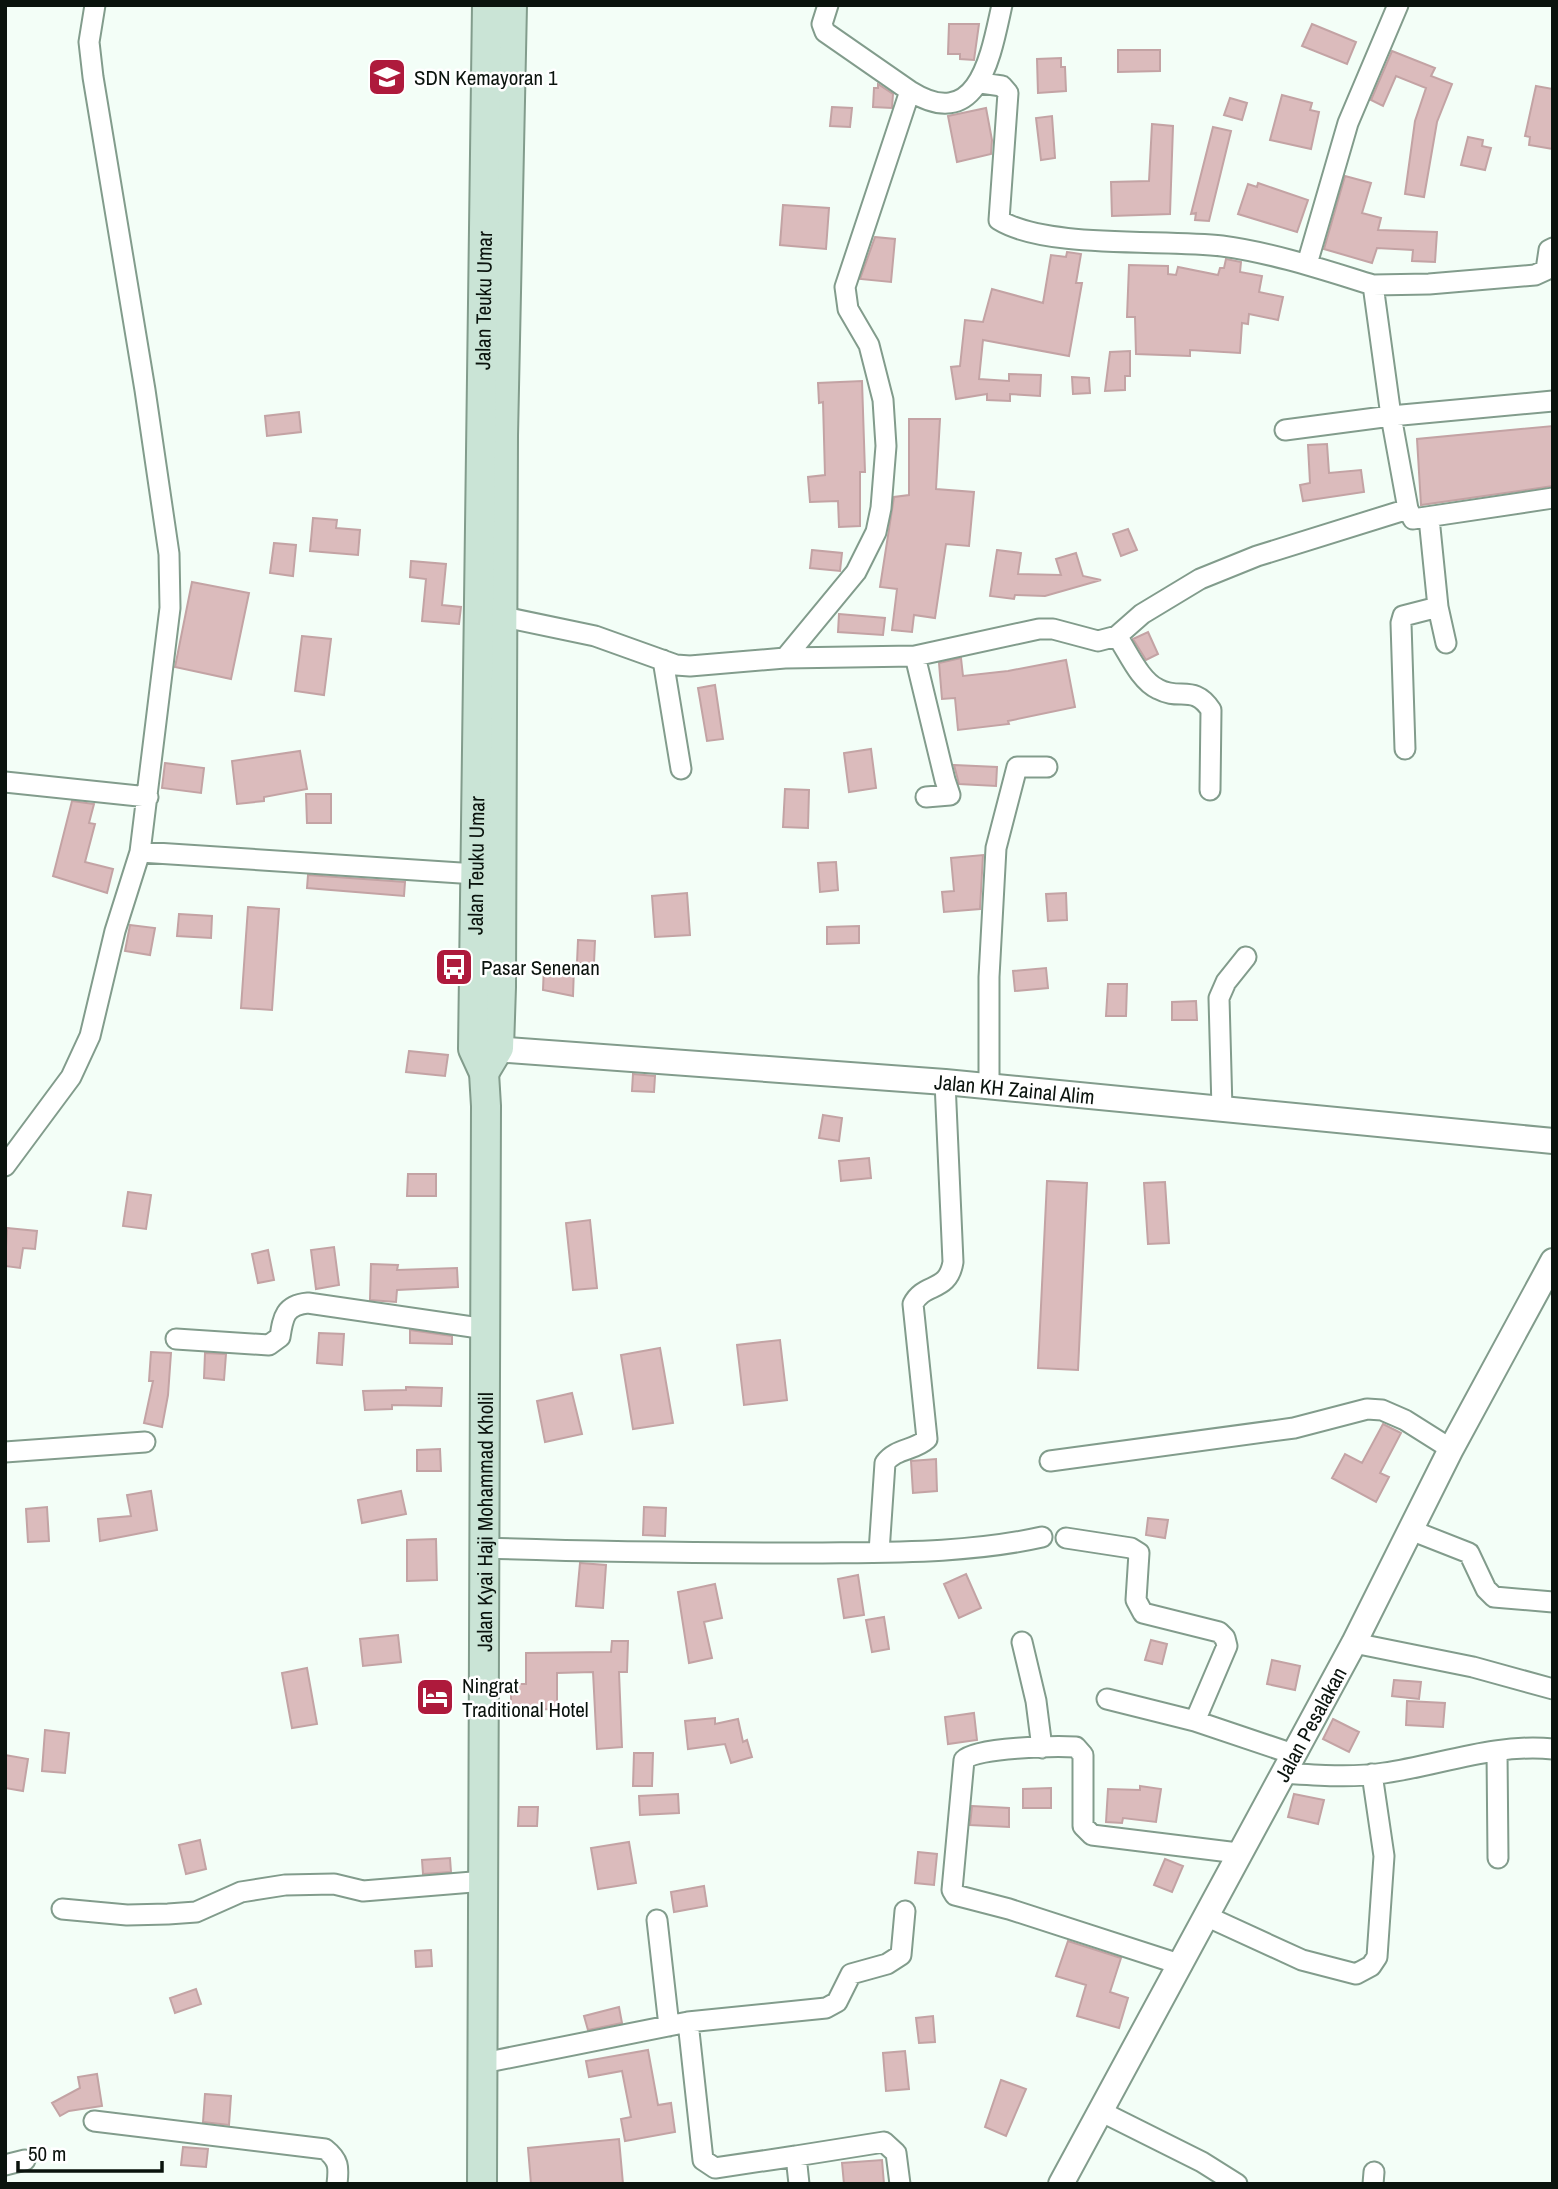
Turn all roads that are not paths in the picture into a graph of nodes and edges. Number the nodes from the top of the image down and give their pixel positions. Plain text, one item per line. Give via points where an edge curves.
1 (95, 5) edge
2 (487, 5) edge
3 (512, 5) edge
4 (828, 5) edge
5 (1002, 5) edge
6 (1398, 5) edge
7 (981, 83) junction
8 (910, 91) junction
9 (1553, 248) edge
10 (1307, 264) junction
11 (1373, 285) junction
12 (1553, 401) edge
13 (1391, 416) junction
14 (1285, 430) dead end
15 (1553, 498) edge
16 (1408, 509) junction
17 (492, 518) junction
18 (1429, 518) junction
19 (1437, 607) junction
20 (504, 617) junction
21 (1117, 636) junction
22 (1446, 643) dead end
23 (915, 656) junction
24 (785, 658) junction
25 (663, 660) junction
26 (1405, 749) dead end
27 (1047, 767) dead end
28 (681, 769) dead end
29 (5, 782) edge
30 (1210, 790) dead end
31 (148, 797) junction
32 (926, 797) dead end
33 (139, 852) junction
34 (476, 874) junction
35 (1246, 957) dead end
36 (485, 1056) junction
37 (945, 1082) junction
38 (989, 1086) junction
39 (1222, 1109) junction
40 (1553, 1141) edge
41 (5, 1166) edge
42 (1553, 1261) edge
43 (486, 1329) junction
44 (176, 1339) dead end
45 (145, 1442) dead end
46 (1451, 1450) junction
47 (5, 1452) edge
48 (1050, 1461) dead end
49 (1413, 1531) junction
50 (1042, 1537) dead end
51 (1066, 1538) dead end
52 (486, 1548) junction
53 (879, 1552) junction
54 (1553, 1602) edge
55 (1022, 1642) dead end
56 (1354, 1643) junction
57 (1553, 1689) edge
58 (1107, 1699) dead end
59 (1195, 1721) junction
60 (1042, 1748) junction
61 (1553, 1749) edge
62 (1497, 1751) junction
63 (1288, 1764) junction
64 (1373, 1774) junction
65 (1238, 1853) junction
66 (1498, 1858) dead end
67 (485, 1881) junction
68 (62, 1909) dead end
69 (905, 1911) dead end
70 (1206, 1916) junction
71 (657, 1920) dead end
72 (1182, 1965) junction
73 (678, 2024) junction
74 (483, 2063) junction
75 (1102, 2112) junction
76 (94, 2121) dead end
77 (796, 2156) junction
78 (25, 2160) dead end
79 (5, 2165) edge
80 (338, 2184) edge
81 (482, 2184) edge
82 (799, 2184) edge
83 (900, 2184) edge
84 (1061, 2184) edge
85 (1237, 2184) edge

1 - 31 street via 89,42 93,77 169,554 170,608
2 - 17 main road, Jalan Teuku Umar
3 - 17 main road, Jalan Teuku Umar
4 - 8 street via 822,24 825,32
5 - 7 street
6 - 10 street via 1348,123
7 - 8 street via 972,94 941,103 926,101
7 - 10 street via 1002,86 1008,93 999,220 1011,227 1055,237 1222,246
8 - 24 street via 845,287 848,309 869,345 883,400 886,446 876,532 856,572
9 - 11 street via 1546,270 1535,275
10 - 11 street
11 - 13 street
12 - 13 street
13 - 14 street
13 - 16 street
15 - 18 street
16 - 18 street via 1413,519
16 - 21 street via 1257,556 1200,579 1142,614
17 - 20 main road, Jalan Teuku Umar
17 - 34 main road, Jalan Teuku Umar
18 - 19 street
19 - 22 street
19 - 26 street via 1403,616 1401,623
20 - 25 street via 596,636
20 - 36 main road, Jalan Teuku Umar
21 - 23 street via 1098,641 1039,629
21 - 30 street via 1156,689 1197,694 1211,710
23 - 24 street
23 - 32 street via 950,788 950,795
24 - 25 street via 690,666
25 - 28 street
27 - 38 street via 1017,767 996,848
29 - 31 street
31 - 33 street
33 - 34 street
33 - 41 street via 90,1036 71,1077
34 - 36 main road, Jalan Teuku Umar
35 - 39 street via 1219,998
36 - 37 street, Jalan KH Zainal Alim
36 - 43 main road, Jalan Kyai Haji Mohammad Kholil
37 - 38 street, Jalan KH Zainal Alim
37 - 53 street via 953,1262 945,1282 921,1294 913,1304 927,1439 885,1463
38 - 39 street, Jalan KH Zainal Alim
39 - 40 street, Jalan KH Zainal Alim
42 - 46 street, Jalan Pesalakan
43 - 44 street via 308,1303 290,1307 283,1315 280,1337 268,1345
43 - 52 main road, Jalan Kyai Haji Mohammad Kholil
45 - 47 street
46 - 48 street via 1405,1420 1367,1409 1294,1428
46 - 49 street, Jalan Pesalakan
49 - 54 street via 1469,1553 1494,1597
49 - 56 street, Jalan Pesalakan
50 - 53 street via 995,1546
51 - 59 street via 1139,1553 1136,1600 1143,1613 1219,1632 1225,1638 1227,1646
52 - 53 street
52 - 67 main road, Jalan Kyai Haji Mohammad Kholil
55 - 60 street
56 - 57 street
56 - 63 street, Jalan Pesalakan
58 - 59 street
59 - 63 street
60 - 65 street via 1081,1750 1083,1826 1092,1835
60 - 72 street via 965,1758 953,1893
61 - 62 street
62 - 64 street
62 - 66 street
63 - 64 street
63 - 65 street, Jalan Pesalakan
64 - 70 street via 1384,1856 1377,1957 1371,1966 1356,1974 1302,1960
65 - 70 street, Jalan Pesalakan
67 - 68 street via 377,1891 334,1884 285,1885 241,1892 196,1912 168,1914
67 - 74 main road, Jalan Kyai Haji Mohammad Kholil
69 - 73 street via 901,1955 851,1974 832,2005
70 - 72 street, Jalan Pesalakan
71 - 73 street
72 - 75 street, Jalan Pesalakan
73 - 74 street
73 - 77 street via 703,2160 715,2168
74 - 81 main road, Jalan Kyai Haji Mohammad Kholil
75 - 84 street, Jalan Pesalakan
75 - 85 street
76 - 80 street via 325,2149 339,2166
77 - 82 street
77 - 83 street via 884,2142 896,2153
78 - 79 street

